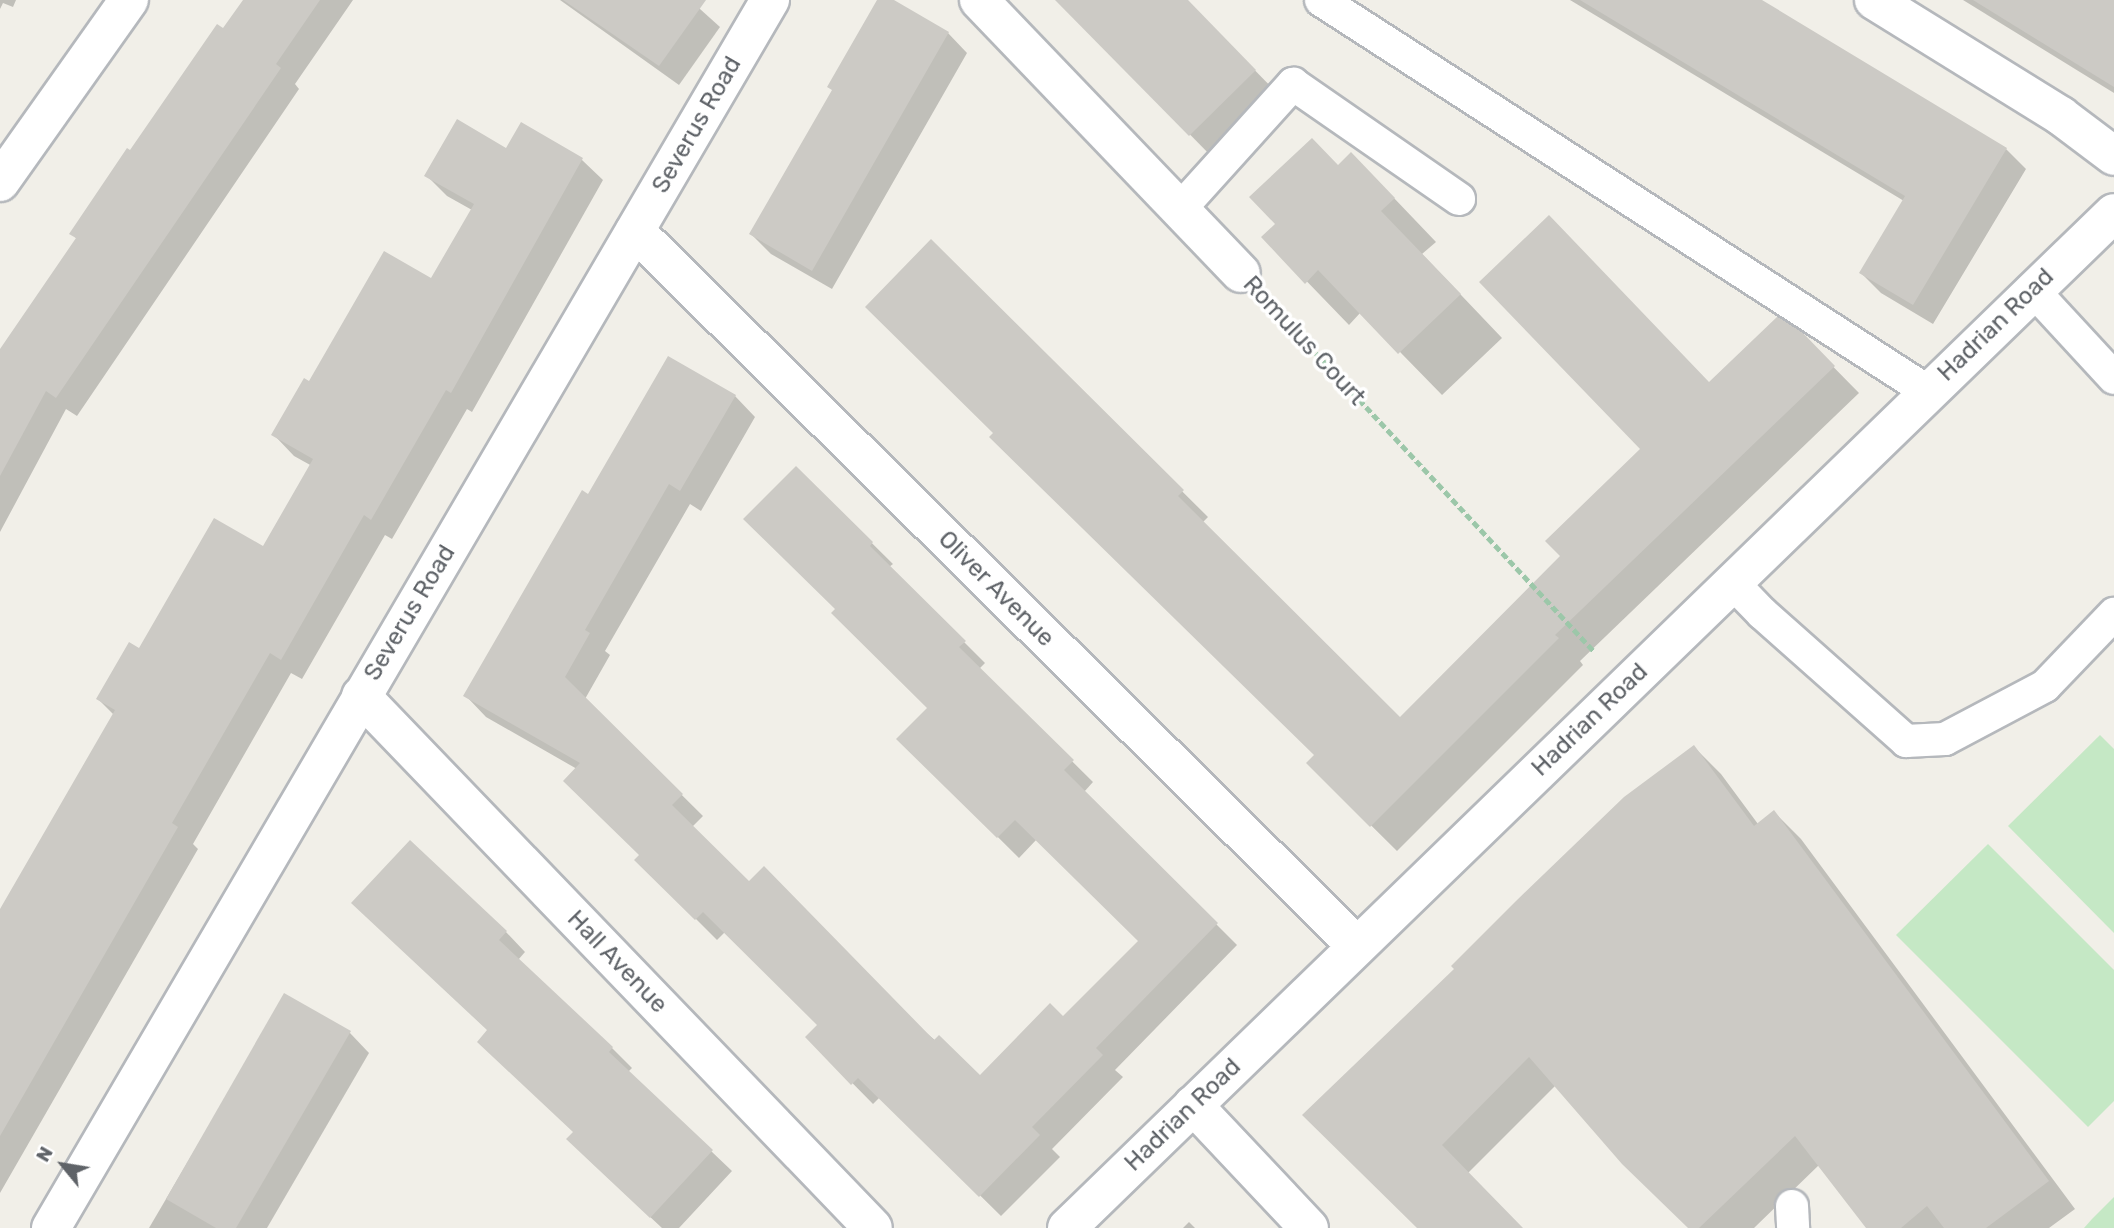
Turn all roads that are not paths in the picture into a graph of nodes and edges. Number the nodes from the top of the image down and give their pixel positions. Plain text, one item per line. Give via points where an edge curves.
1 (129, 0) edge
2 (770, 0) edge
3 (979, 0) edge
4 (1321, 0) edge
5 (1874, 0) edge
6 (2114, 156) edge
7 (0, 182) edge
8 (1459, 199) dead end
9 (1180, 209) junction
10 (2114, 213) edge
11 (635, 231) junction
12 (1241, 273) road end
13 (2032, 289) junction
14 (2114, 378) edge
15 (1927, 391) junction
16 (1731, 581) junction
17 (2114, 614) edge
18 (361, 696) junction
19 (1357, 946) junction
20 (1193, 1105) junction
21 (51, 1228) edge
22 (873, 1228) edge
23 (1067, 1228) edge
24 (1309, 1228) edge

1 - 7 street
2 - 11 street, Severus Road
3 - 9 street, Romulus Court
4 - 15 lane
5 - 6 street via 2061,116
8 - 9 lane via 1293,84
9 - 12 street, Romulus Court
10 - 13 street, Hadrian Road
11 - 18 street, Severus Road
11 - 19 street, Oliver Avenue
13 - 14 lane
13 - 15 street, Hadrian Road
15 - 16 street, Hadrian Road
16 - 17 lane via 1906,741 1945,739 2045,685
16 - 19 street, Hadrian Road
18 - 21 street, Severus Road
18 - 22 street, Hall Avenue
19 - 20 street, Hadrian Road
20 - 23 street, Hadrian Road
20 - 24 street

